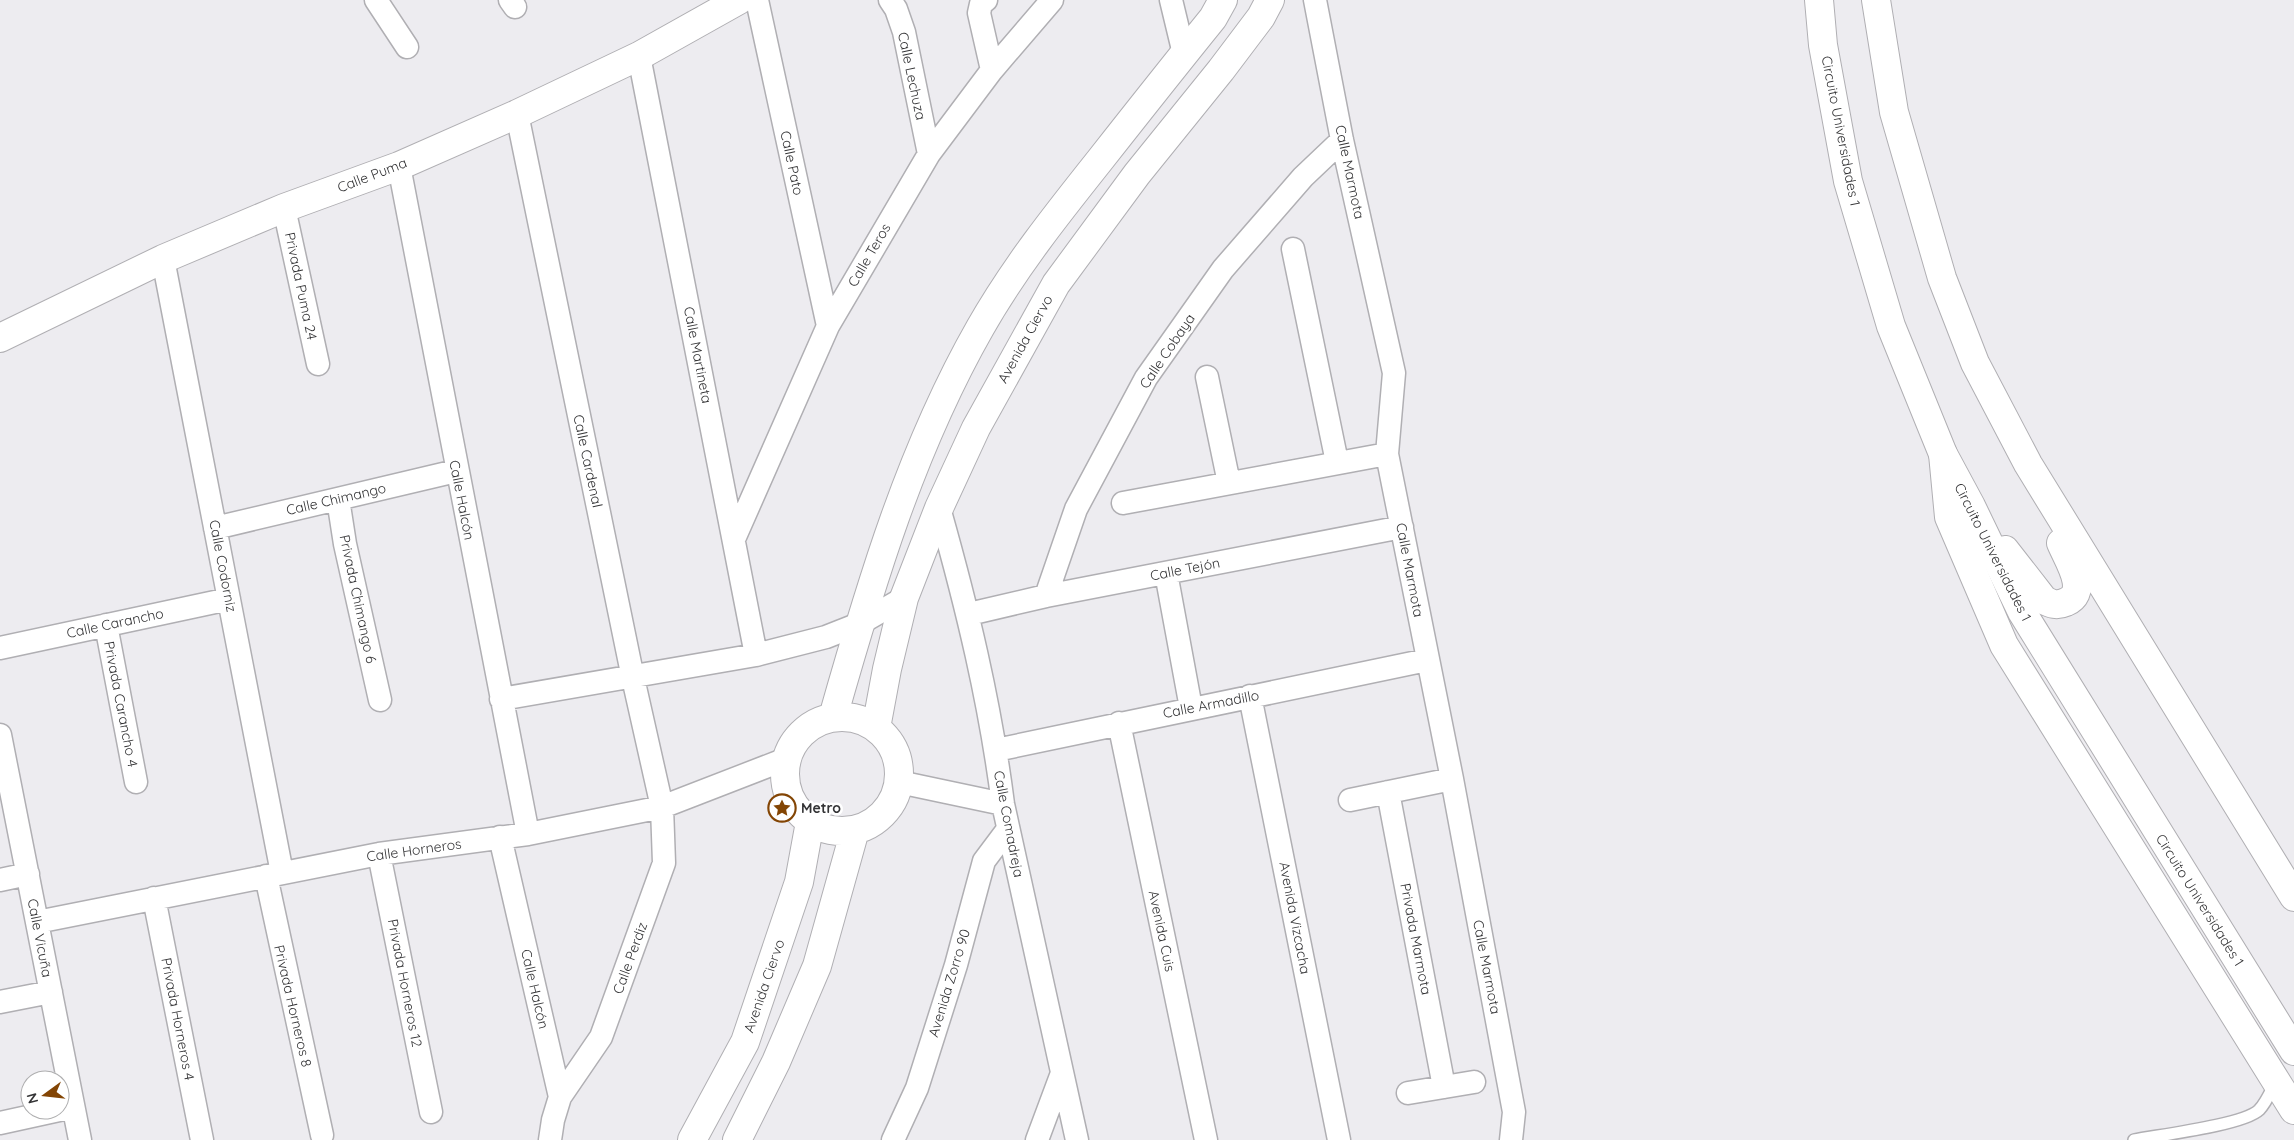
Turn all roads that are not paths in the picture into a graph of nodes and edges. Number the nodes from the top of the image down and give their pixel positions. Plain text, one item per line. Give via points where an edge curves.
1 (376, 0) edge
2 (739, 0) edge
3 (757, 0) edge
4 (890, 0) edge
5 (986, 0) edge
6 (1052, 0) edge
7 (1172, 0) edge
8 (1223, 0) edge
9 (1270, 0) edge
10 (1315, 0) edge
11 (1819, 0) edge
12 (1876, 0) edge
13 (407, 48) dead end
14 (1184, 54) junction
15 (639, 56) junction
16 (992, 70) junction
17 (517, 114) junction
18 (1342, 140) junction
19 (929, 154) junction
20 (399, 166) junction
21 (284, 208) junction
22 (1293, 249) dead end
23 (163, 259) junction
24 (1020, 265) junction
25 (1056, 284) junction
26 (828, 326) junction
27 (0, 338) edge
28 (318, 364) dead end
29 (1207, 377) dead end
30 (1387, 454) junction
31 (1943, 454) junction
32 (1337, 462) junction
33 (2028, 464) junction
34 (456, 471) junction
35 (1229, 483) junction
36 (338, 499) junction
37 (1123, 503) dead end
38 (1971, 506) junction
39 (939, 508) junction
40 (1402, 527) junction
41 (215, 528) junction
42 (734, 538) junction
43 (1166, 573) junction
44 (1046, 596) junction
45 (904, 598) junction
46 (229, 599) junction
47 (969, 614) junction
48 (859, 624) junction
49 (106, 625) junction
50 (0, 648) edge
51 (756, 655) junction
52 (1427, 660) junction
53 (633, 678) junction
54 (1250, 696) junction
55 (501, 699) junction
56 (380, 700) dead end
57 (1191, 708) junction
58 (833, 717) junction
59 (1119, 723) junction
60 (876, 728) junction
61 (1, 750) edge
62 (996, 750) junction
63 (786, 759) junction
64 (1452, 779) junction
65 (136, 782) dead end
66 (899, 782) junction
67 (1388, 792) junction
68 (1350, 800) dead end
69 (1003, 804) junction
70 (662, 808) junction
71 (810, 822) junction
72 (1008, 829) junction
73 (855, 830) junction
74 (528, 834) junction
75 (500, 837) junction
76 (379, 854) junction
77 (28, 874) junction
78 (274, 875) junction
79 (0, 880) edge
80 (2294, 897) edge
81 (154, 898) junction
82 (37, 922) junction
83 (51, 992) junction
84 (0, 1002) edge
85 (745, 1042) junction
86 (2294, 1051) edge
87 (776, 1062) junction
88 (1062, 1073) junction
89 (1474, 1082) dead end
90 (2276, 1082) junction
91 (1444, 1087) junction
92 (1408, 1093) dead end
93 (560, 1097) junction
94 (74, 1107) junction
95 (2294, 1110) edge
96 (431, 1112) dead end
97 (0, 1123) edge
98 (322, 1135) dead end
99 (80, 1140) edge
100 (202, 1140) edge
101 (550, 1140) edge
102 (692, 1140) edge
103 (737, 1140) edge
104 (893, 1140) edge
105 (1037, 1140) edge
106 (1077, 1140) edge
107 (1206, 1140) edge
108 (1339, 1140) edge
109 (1512, 1140) edge
110 (2134, 1140) edge

1 - 13 street
2 - 15 main road, Calle Puma
3 - 26 street, Calle Pato
4 - 19 street, Calle Lechuza via 904,32
5 - 16 street via 981,4 980,13
6 - 16 street, Calle Teros
7 - 14 street
8 - 14 main road
9 - 25 main road, Avenida Ciervo via 1261,17 1137,174
10 - 18 street, Calle Marmota
11 - 31 main road, Circuito Universidades 1 via 1823,45 1848,181 1891,326
12 - 33 main road via 1894,112 1942,278 1975,363
14 - 24 main road via 1046,227
15 - 17 main road, Calle Puma
15 - 42 street, Calle Martineta
16 - 19 street, Calle Teros
17 - 20 main road, Calle Puma
17 - 53 street, Calle Cardenal
18 - 30 street, Calle Marmota via 1394,373
18 - 44 street, Calle Cobaya via 1303,177 1223,269 1146,378 1076,509
19 - 26 street, Calle Teros
20 - 21 main road, Calle Puma
20 - 34 street, Calle Halcón
21 - 23 main road, Calle Puma
21 - 28 street, Privada Puma 24
22 - 32 street
23 - 27 main road, Calle Puma
23 - 41 street, Calle Codorniz
24 - 25 main road
24 - 48 main road via 980,328 935,414 902,496
25 - 39 main road, Avenida Ciervo via 976,428
26 - 42 street, Calle Teros
29 - 35 street
30 - 32 street
30 - 40 street, Calle Marmota
31 - 38 main road, Circuito Universidades 1
31 - 90 main road via 1949,517 2004,645
32 - 35 street
33 - 38 main road via 2078,584 2077,593 2071,600 2052,605 2044,600
33 - 80 main road
34 - 36 street, Calle Chimango
34 - 55 street, Calle Halcón
35 - 37 street
36 - 41 street, Calle Chimango
36 - 56 street, Privada Chimango 6
38 - 86 main road, Circuito Universidades 1 via 2022,612
39 - 45 main road, Avenida Ciervo
39 - 47 street, Calle Comadreja
40 - 43 street, Calle Tejón
40 - 52 street, Calle Marmota
41 - 46 street, Calle Codorniz
42 - 51 street, Calle Martineta
43 - 44 street, Calle Tejón
43 - 57 street
44 - 47 street, Calle Tejón
45 - 48 street
45 - 60 main road, Avenida Ciervo
46 - 49 street, Calle Carancho
46 - 78 street, Calle Codorniz
47 - 62 street, Calle Comadreja
48 - 51 street via 826,637
48 - 58 main road
49 - 50 street, Calle Carancho
49 - 65 street, Privada Carancho 4
51 - 53 street
52 - 54 street, Calle Armadillo
52 - 64 street, Calle Marmota
53 - 55 street
53 - 70 street, Calle Cardenal
54 - 57 street, Calle Armadillo
54 - 108 street, Avenida Vizcacha
55 - 74 street, Calle Halcón
57 - 59 street, Calle Armadillo
58 - 60 main road via 856,718
58 - 63 main road via 814,724 798,736
59 - 62 street, Calle Armadillo
59 - 107 street, Avenida Cuis
60 - 66 main road via 890,743 898,761
61 - 77 street, Calle Vicuña
62 - 69 street, Calle Comadreja
63 - 70 street, Calle Horneros
63 - 71 main road via 787,792 796,809
64 - 67 street
64 - 109 street, Calle Marmota via 1514,1112
66 - 69 street
66 - 73 main road via 892,804 876,821
67 - 68 street
67 - 91 street, Privada Marmota
69 - 72 street, Calle Comadreja
70 - 74 street, Calle Horneros
70 - 93 street, Calle Perdiz via 664,863 601,1036
71 - 73 main road via 832,831
71 - 85 main road, Avenida Ciervo via 799,882
72 - 88 street, Calle Comadreja
72 - 104 street, Avenida Zorro 90 via 984,861 956,965 917,1088
73 - 87 main road via 817,966
74 - 75 street, Calle Horneros
75 - 76 street, Calle Horneros
75 - 93 street, Calle Halcón
76 - 78 street, Calle Horneros
76 - 96 street, Privada Horneros 12
77 - 79 street
77 - 82 street, Calle Vicuña
78 - 81 street, Calle Horneros
78 - 98 street, Privada Horneros 8
81 - 82 street, Calle Horneros
81 - 100 street, Privada Horneros 4
82 - 83 street, Calle Vicuña
83 - 84 street
83 - 94 street, Calle Vicuña
85 - 87 main road
85 - 102 main road, Avenida Ciervo
87 - 103 main road
88 - 105 street
88 - 106 street, Calle Comadreja
89 - 91 street
90 - 95 main road
90 - 110 lane via 2260,1109 2249,1117
91 - 92 street
93 - 101 street, Calle Halcón
94 - 97 street
94 - 99 street, Calle Vicuña

